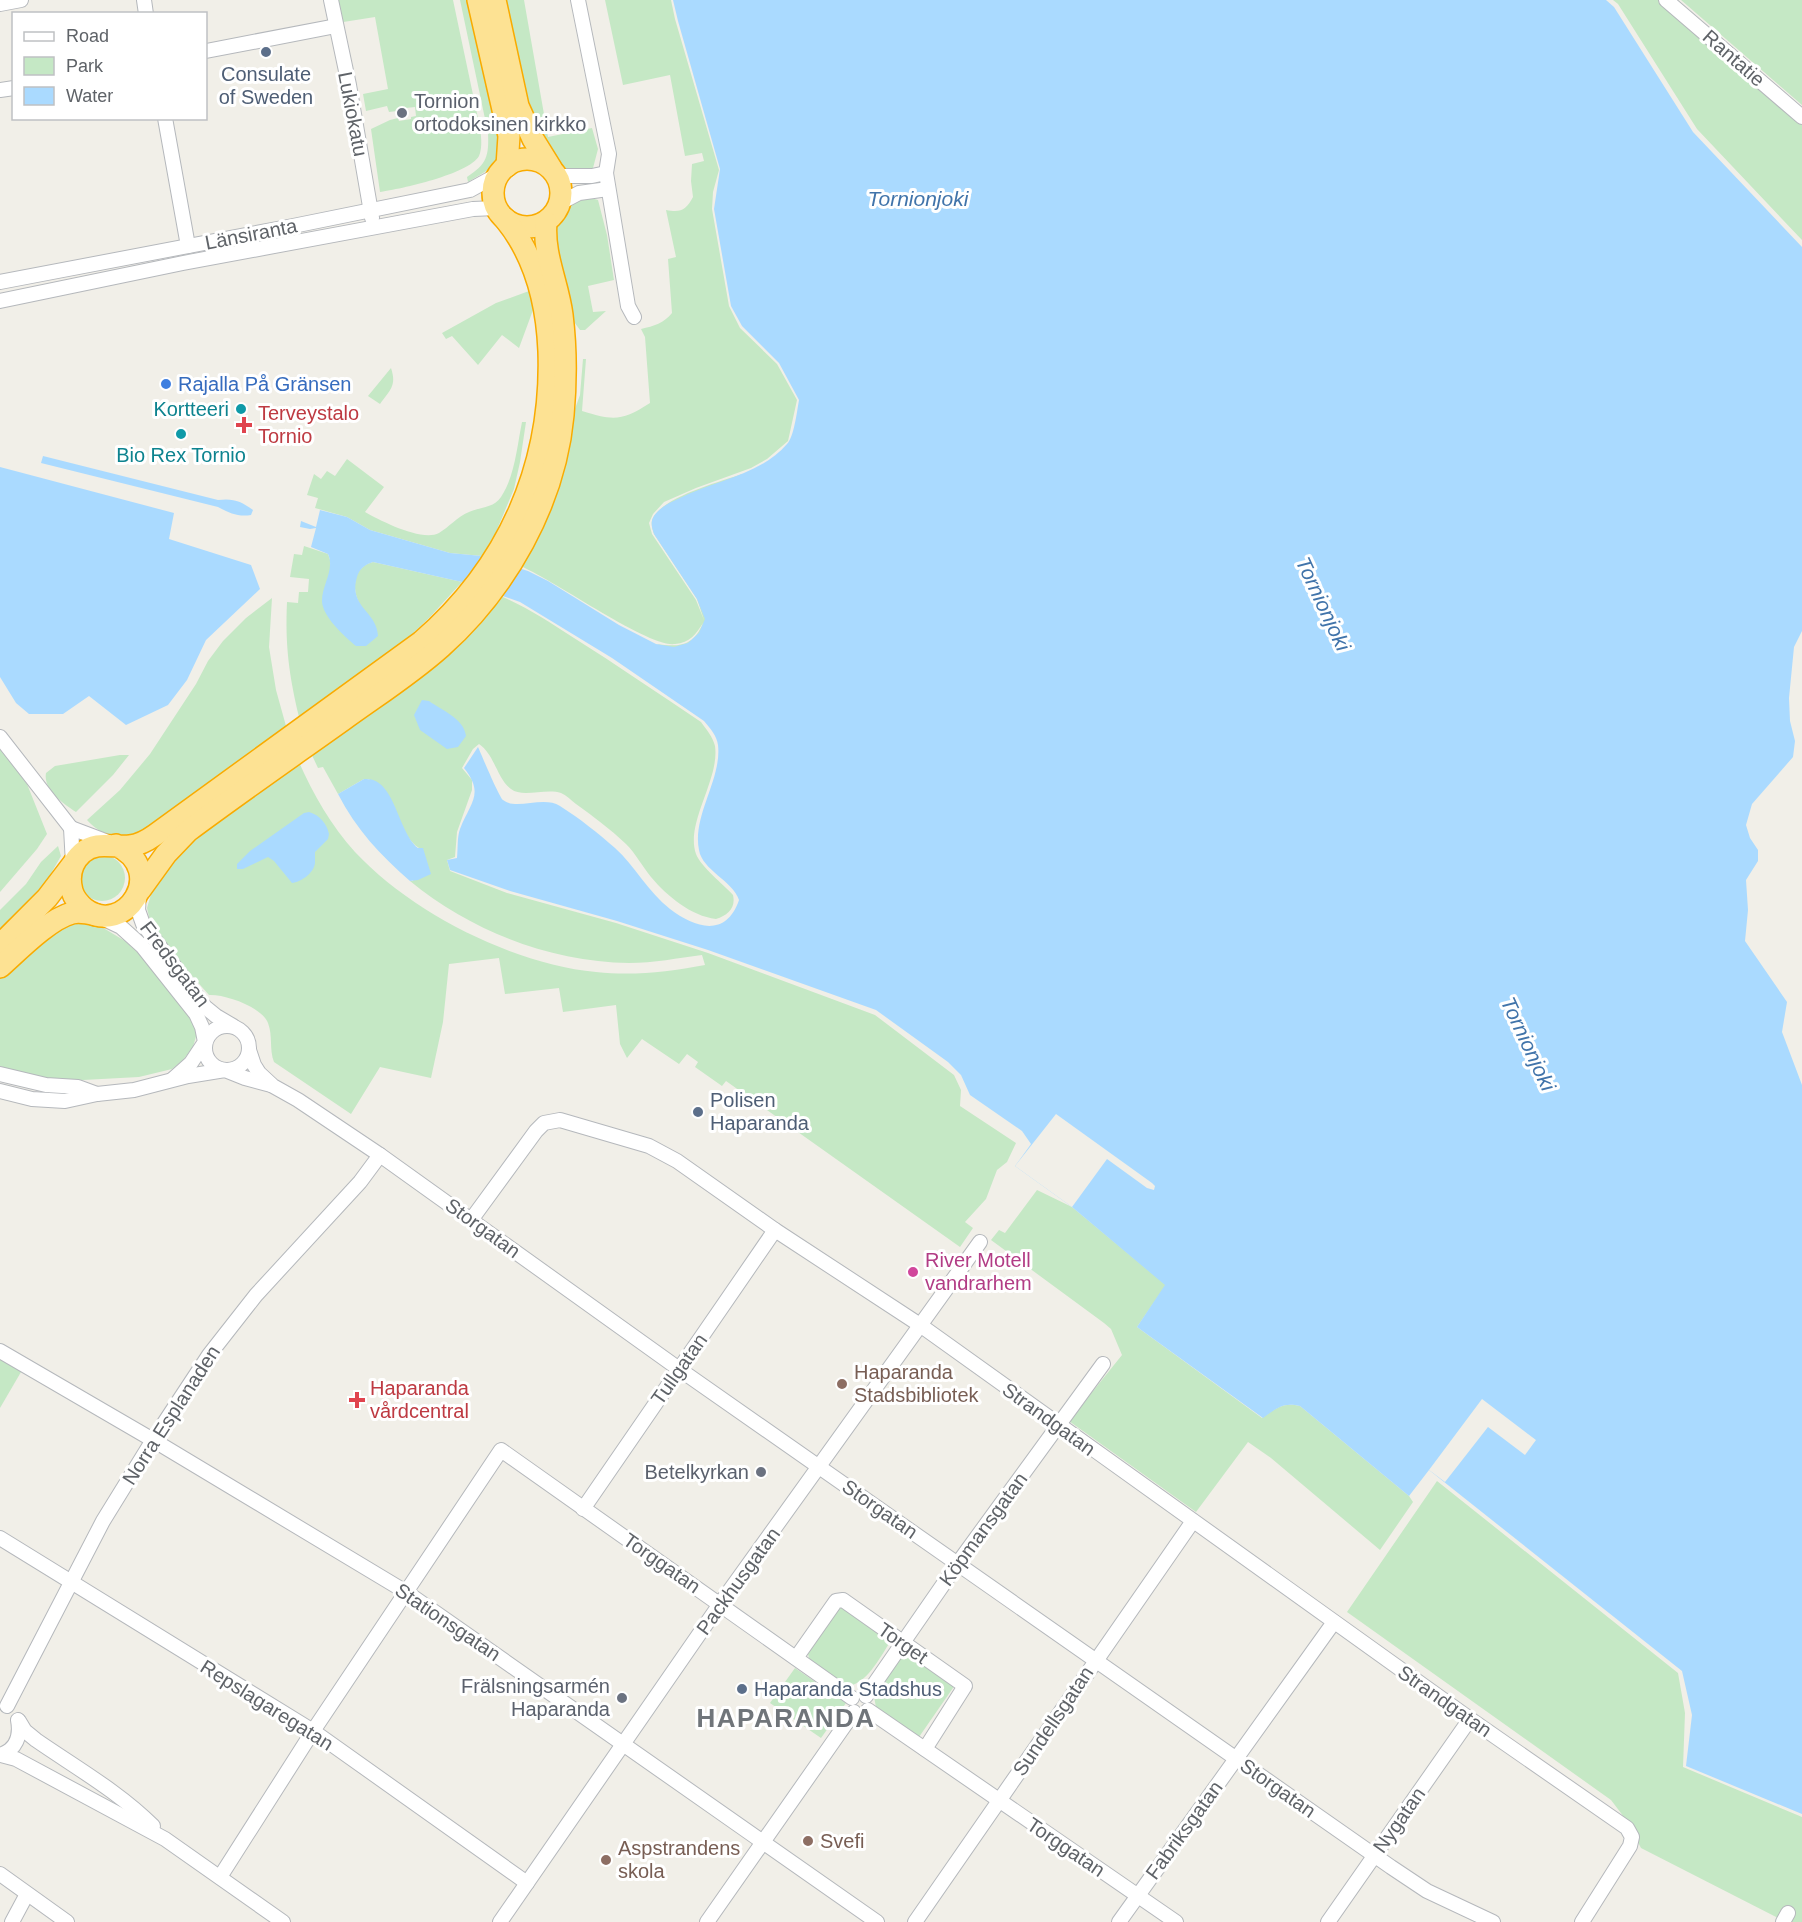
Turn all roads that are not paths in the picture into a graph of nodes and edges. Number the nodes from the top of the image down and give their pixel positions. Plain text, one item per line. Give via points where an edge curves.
1 (21, 0) edge
2 (331, 0) edge
3 (478, 0) edge
4 (495, 0) edge
5 (578, 0) edge
6 (1666, 0) edge
7 (0, 4) edge
8 (336, 26) junction
9 (207, 51) edge
10 (1802, 117) edge
11 (165, 120) edge
12 (503, 170) junction
13 (554, 172) junction
14 (606, 173) junction
15 (608, 189) junction
16 (560, 203) junction
17 (371, 210) junction
18 (501, 214) junction
19 (546, 222) junction
20 (375, 229) junction
21 (188, 246) junction
22 (0, 282) edge
23 (0, 301) edge
24 (634, 318) dead end
25 (516, 538) junction
26 (469, 606) junction
27 (0, 737) edge
28 (71, 828) junction
29 (116, 845) junction
30 (74, 864) junction
31 (140, 890) junction
32 (96, 915) junction
33 (0, 945) edge
34 (0, 967) edge
35 (233, 1026) junction
36 (205, 1042) junction
37 (249, 1050) junction
38 (225, 1070) junction
39 (0, 1074) edge
40 (171, 1080) junction
41 (273, 1086) junction
42 (0, 1091) edge
43 (97, 1094) junction
44 (380, 1155) junction
45 (471, 1220) junction
46 (775, 1230) junction
47 (980, 1242) dead end
48 (920, 1326) junction
49 (0, 1351) edge
50 (1103, 1364) dead end
51 (679, 1369) junction
52 (1058, 1425) junction
53 (153, 1440) junction
54 (820, 1467) junction
55 (584, 1509) junction
56 (1193, 1521) junction
57 (0, 1538) edge
58 (958, 1563) junction
59 (72, 1583) junction
60 (406, 1592) junction
61 (720, 1604) junction
62 (1334, 1622) junction
63 (903, 1642) junction
64 (796, 1658) junction
65 (1095, 1661) junction
66 (860, 1704) junction
67 (3, 1705) edge
68 (1470, 1719) junction
69 (19, 1721) junction
70 (313, 1731) junction
71 (624, 1744) junction
72 (925, 1749) junction
73 (0, 1755) edge
74 (1236, 1758) junction
75 (999, 1801) junction
76 (165, 1839) junction
77 (763, 1841) junction
78 (1374, 1855) junction
79 (0, 1874) edge
80 (220, 1877) junction
81 (527, 1883) junction
82 (27, 1894) junction
83 (1137, 1895) junction
84 (12, 1922) edge
85 (67, 1922) edge
86 (283, 1922) edge
87 (500, 1922) edge
88 (707, 1922) edge
89 (878, 1922) edge
90 (915, 1922) edge
91 (1119, 1922) edge
92 (1176, 1922) edge
93 (1328, 1922) edge
94 (1493, 1922) edge
95 (1582, 1922) edge

1 - 7 street
2 - 8 street, Lukiokatu
3 - 12 highway via 509,136
4 - 13 highway via 518,106 527,129
5 - 14 street via 609,154
6 - 10 street, Rantatie
8 - 9 street
8 - 17 street, Lukiokatu
11 - 21 street
12 - 13 highway via 526,159 540,161
12 - 17 street, Länsiranta via 470,190
12 - 18 highway via 494,188 494,201
13 - 14 street via 581,176
13 - 16 highway via 562,192
14 - 15 street
15 - 16 street via 579,193
15 - 24 street via 628,306
16 - 19 highway
17 - 20 street, Lukiokatu
17 - 21 street, Länsiranta
18 - 19 highway via 511,223 525,227
18 - 20 street, Länsiranta via 473,209
18 - 25 highway via 529,254 546,317 547,416
19 - 25 highway via 545,246 563,322 563,418 556,456 538,510
20 - 23 street, Länsiranta via 183,262
21 - 22 street, Länsiranta
25 - 26 highway
26 - 29 highway via 155,835 133,846
26 - 31 highway via 452,637 422,663 188,831
27 - 28 street
28 - 29 street
28 - 30 street
29 - 30 highway via 89,848
29 - 31 highway via 137,862
30 - 32 highway via 70,877 73,894 82,907
30 - 33 highway
31 - 32 highway via 123,910
31 - 35 street, Fredsgatan via 138,910 145,929 205,1007
32 - 34 highway via 81,912 62,917
32 - 36 street, Fredsgatan via 121,927 142,946 195,1014
35 - 36 street via 216,1028
35 - 37 street, Storgatan via 244,1033
36 - 38 street, Storgatan via 210,1062
36 - 40 street via 191,1063
37 - 38 street via 241,1065
37 - 41 street, Storgatan via 259,1073
38 - 40 street
38 - 41 street, Storgatan
39 - 43 street via 46,1085 78,1087
40 - 43 street
41 - 44 street, Storgatan
42 - 43 street via 55,1102
44 - 45 street, Storgatan
44 - 53 street, Norra Esplanaden via 236,1319
45 - 46 street, Strandgatan via 536,1131 555,1120 649,1146
45 - 51 street, Storgatan
46 - 48 street, Strandgatan
46 - 51 street, Tullgatan
47 - 48 street, Packhusgatan
48 - 52 street, Strandgatan
48 - 54 street, Packhusgatan
49 - 53 street, Stationsgatan
50 - 52 street, Köpmansgatan
51 - 54 street, Storgatan
51 - 55 street, Tullgatan
52 - 56 street, Strandgatan
52 - 58 street, Köpmansgatan
53 - 59 street, Norra Esplanaden
53 - 60 street, Stationsgatan
54 - 58 street, Storgatan
54 - 61 street, Packhusgatan
55 - 60 street, Torggatan via 501,1450
55 - 61 street, Torggatan
56 - 62 street, Strandgatan
56 - 65 street, Sundellsgatan
57 - 59 street, Repslagaregatan
58 - 63 street, Köpmansgatan
58 - 65 street, Storgatan
59 - 67 street, Norra Esplanaden
59 - 70 street, Repslagaregatan
60 - 70 street
60 - 71 street, Stationsgatan
61 - 64 street, Torggatan
61 - 71 street, Packhusgatan
62 - 68 street, Strandgatan
62 - 74 street, Fabriksgatan
63 - 64 street, Torget via 843,1600 836,1601
63 - 66 street, Köpmansgatan
63 - 72 street, Torget via 965,1686
64 - 66 street, Torggatan
65 - 74 street, Storgatan
65 - 75 street, Sundellsgatan
66 - 72 street, Torggatan
66 - 77 street, Köpmansgatan
67 - 69 street
68 - 78 street, Nygatan
68 - 95 street, Strandgatan via 1627,1828 1632,1837
69 - 73 street via 16,1742 11,1750
69 - 76 street via 36,1740 113,1792
70 - 80 street
70 - 81 street, Repslagaregatan
71 - 77 street, Stationsgatan
71 - 81 street, Packhusgatan
72 - 75 street, Torggatan
73 - 76 street via 15,1759
74 - 78 street, Storgatan
74 - 83 street, Fabriksgatan
75 - 83 street, Torggatan
75 - 90 street, Sundellsgatan
76 - 80 street
77 - 88 street, Köpmansgatan
77 - 89 street, Stationsgatan
78 - 93 street, Nygatan
78 - 94 street, Storgatan via 1427,1891
79 - 82 street
80 - 86 street
81 - 87 street, Packhusgatan
82 - 84 street
82 - 85 street
83 - 91 street, Fabriksgatan
83 - 92 street, Torggatan

